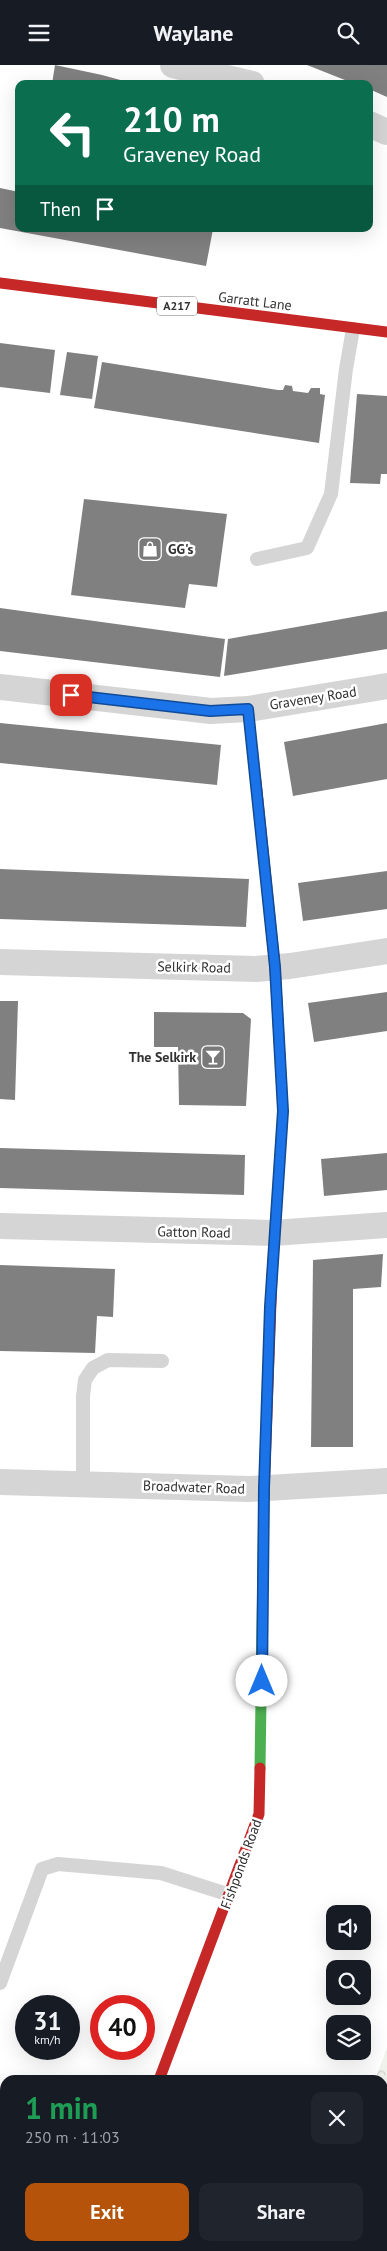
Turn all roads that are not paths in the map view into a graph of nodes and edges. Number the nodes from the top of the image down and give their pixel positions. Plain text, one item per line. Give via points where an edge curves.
1 (173, 65) edge
2 (235, 80) edge
3 (373, 126) edge
4 (387, 132) edge
5 (0, 283) edge
6 (353, 329) junction
7 (387, 332) edge
8 (257, 559) dead end
9 (387, 686) edge
10 (0, 687) edge
11 (248, 709) junction
12 (387, 951) edge
13 (0, 962) edge
14 (275, 967) junction
15 (387, 1225) edge
16 (0, 1226) edge
17 (273, 1233) junction
18 (162, 1361) dead end
19 (0, 1481) edge
20 (387, 1481) edge
21 (83, 1484) junction
22 (264, 1488) junction
23 (230, 1895) junction
24 (0, 1983) edge
25 (161, 2075) edge

1 - 2 street
3 - 4 street
5 - 6 street, Garratt Lane / A217
6 - 7 street, Garratt Lane / A217
6 - 8 lane via 331,494 307,548
9 - 11 street, Graveney Road
10 - 11 street, Graveney Road via 210,711
11 - 14 street, Fishponds Road
12 - 14 street, Selkirk Road
13 - 14 street, Selkirk Road
14 - 17 street, Fishponds Road via 283,1111
15 - 17 street, Gatton Road
16 - 17 street, Gatton Road
17 - 22 street, Fishponds Road
18 - 21 lane via 108,1360 93,1367 85,1380 83,1396
19 - 21 street, Broadwater Road
20 - 22 street, Broadwater Road
21 - 22 street, Broadwater Road
22 - 23 street, Fishponds Road via 259,1814
23 - 24 lane via 161,1873 58,1864 42,1869
23 - 25 street, Fishponds Road

